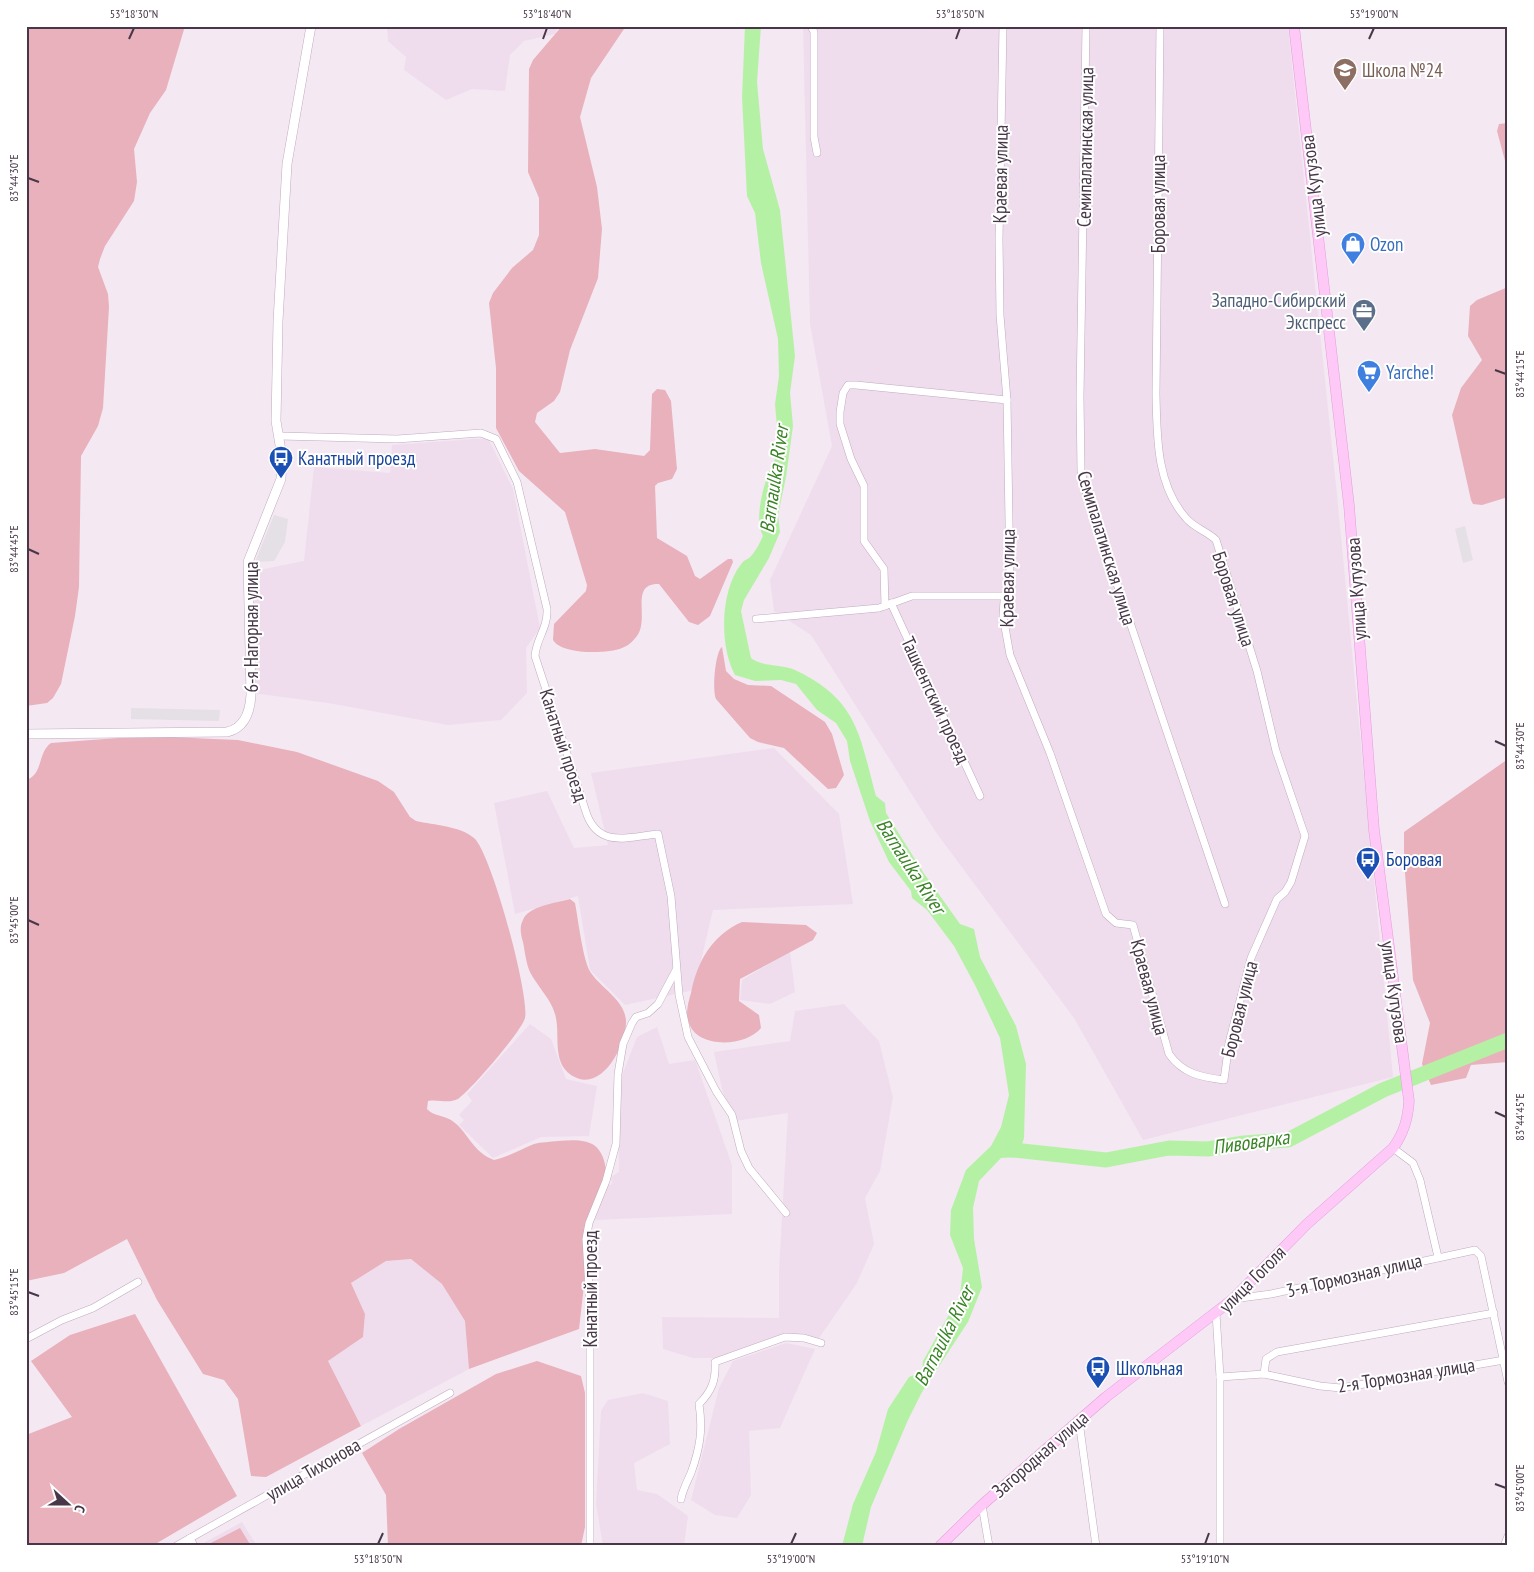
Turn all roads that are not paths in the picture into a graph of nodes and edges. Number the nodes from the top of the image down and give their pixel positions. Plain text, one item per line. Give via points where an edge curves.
1 (311, 26) edge
2 (811, 26) edge
3 (1003, 26) edge
4 (1086, 26) edge
5 (1160, 26) edge
6 (1294, 26) edge
7 (817, 153) dead end
8 (1007, 400) junction
9 (280, 436) junction
10 (1005, 596) junction
11 (888, 604) junction
12 (756, 619) dead end
13 (26, 734) edge
14 (980, 796) dead end
15 (1226, 904) dead end
16 (677, 968) junction
17 (1224, 1080) joint
18 (1393, 1148) junction
19 (786, 1213) dead end
20 (1438, 1257) junction
21 (138, 1282) dead end
22 (1232, 1299) junction
23 (1216, 1313) junction
24 (1494, 1313) junction
25 (26, 1339) edge
26 (821, 1343) dead end
27 (1504, 1360) junction
28 (1264, 1374) junction
29 (1220, 1377) junction
30 (1508, 1382) edge
31 (450, 1393) dead end
32 (1079, 1421) junction
33 (682, 1499) dead end
34 (982, 1505) junction
35 (1508, 1536) edge
36 (190, 1538) junction
37 (176, 1546) edge
38 (194, 1546) edge
39 (590, 1546) edge
40 (940, 1546) edge
41 (989, 1546) edge
42 (1096, 1546) edge
43 (1220, 1546) edge
44 (1504, 1546) edge

1 - 9 street via 287,164 278,331 276,421
2 - 7 street via 814,32 814,137
3 - 8 street, Краевая улица via 999,239 1000,315
4 - 15 street, Семипалатинская улица via 1081,471
5 - 17 street, Боровая улица via 1157,444 1165,478 1178,507 1188,520 1216,540 1255,664 1276,751 1306,836 1290,882 1277,899 1251,958 1229,1043
6 - 18 main road, улица Кутузова via 1349,505 1374,830 1410,1101 1408,1119
8 - 10 street, Краевая улица via 1010,581
8 - 11 street, Ташкентский проезд via 851,385 843,393 840,424 864,486 864,541 884,570
9 - 13 street, 6-я Нагорная улица via 281,479 248,562 251,695 244,722 237,730 227,732
9 - 16 street, Канатный проезд via 397,439 481,433 496,439 517,482 547,609 545,629 536,645 535,656 584,806 592,827 602,836 658,834 671,896
10 - 11 street via 912,596
10 - 17 street, Краевая улица via 1003,624 1010,655 1050,753 1106,914 1116,923 1133,925 1166,1049 1177,1064 1190,1073
11 - 12 street
11 - 14 street, Ташкентский проезд
16 - 19 street, Канатный проезд via 688,1037 711,1083 732,1115 750,1168
16 - 39 street, Канатный проезд via 658,1004 648,1013 636,1017 624,1044 618,1074 616,1144 589,1224 586,1252 590,1305
18 - 20 street via 1413,1163
18 - 22 main road, улица Гоголя via 1307,1224
20 - 22 street, 3-я Тормозная улица via 1271,1294
20 - 24 street, 3-я Тормозная улица via 1475,1250 1481,1256
21 - 25 street via 93,1308
22 - 23 main road, улица Гоголя
23 - 29 street, улица Гоголя
23 - 32 main road, Загородная улица
24 - 27 street
24 - 28 street via 1277,1352 1266,1359
26 - 33 street via 804,1338 785,1338 715,1362 716,1378 708,1395 699,1404 702,1426 694,1463 682,1489
27 - 28 street, 2-я Тормозная улица via 1341,1388
27 - 30 street
28 - 29 street, 2-я Тормозная улица
29 - 43 street, улица Гоголя
31 - 36 street, улица Тихонова
32 - 34 main road, Загородная улица
32 - 42 street
34 - 40 main road, Загородная улица
34 - 41 street
35 - 44 street
36 - 37 street, улица Тихонова
36 - 38 street

